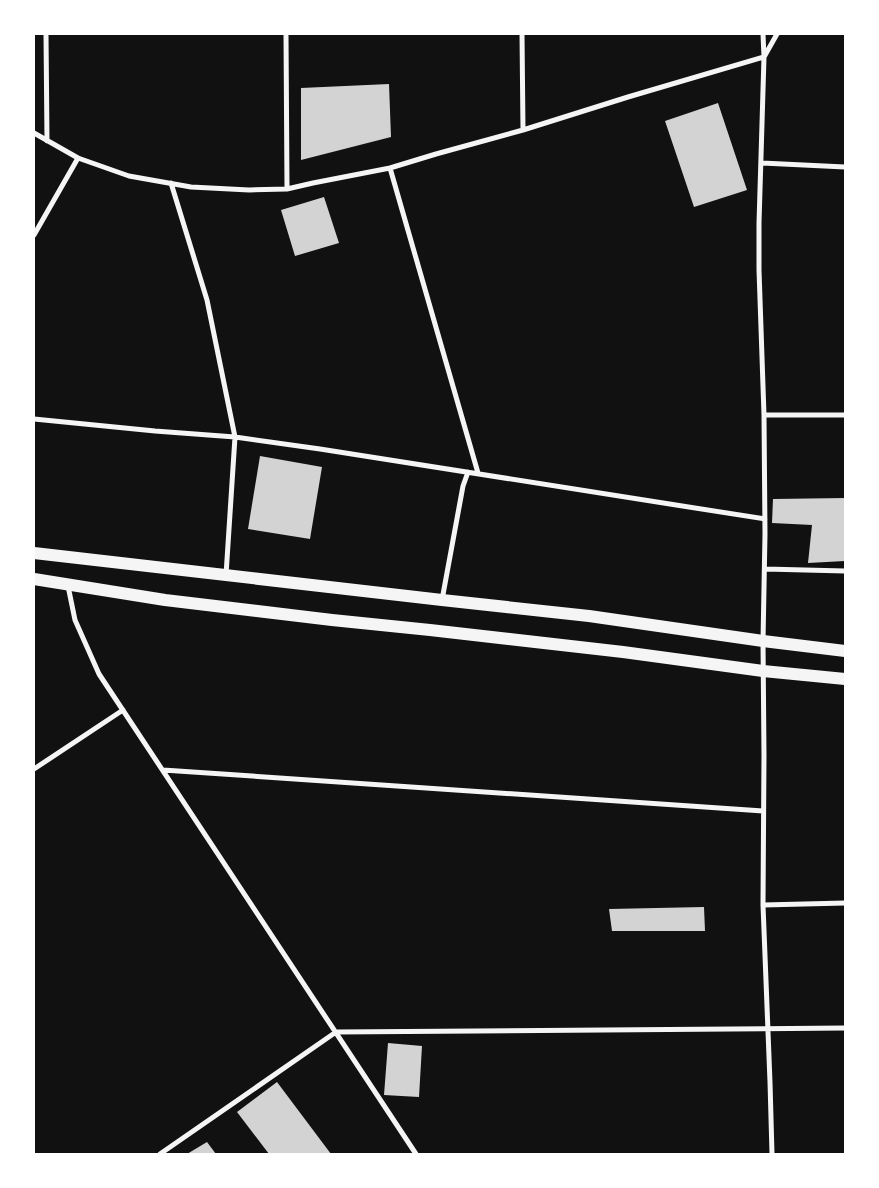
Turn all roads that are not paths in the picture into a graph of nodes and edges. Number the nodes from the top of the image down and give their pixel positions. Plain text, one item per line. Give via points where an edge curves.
1 (46, 34) edge
2 (286, 34) edge
3 (522, 34) edge
4 (763, 34) edge
5 (777, 34) edge
6 (764, 57) junction
7 (523, 130) junction
8 (34, 134) edge
9 (46, 141) junction
10 (78, 158) junction
11 (760, 164) junction
12 (845, 167) edge
13 (390, 168) junction
14 (171, 183) junction
15 (287, 189) junction
16 (34, 235) edge
17 (764, 415) junction
18 (845, 415) edge
19 (34, 418) edge
20 (235, 437) junction
21 (468, 472) junction
22 (478, 473) junction
23 (765, 518) junction
24 (34, 553) edge
25 (765, 569) junction
26 (845, 571) edge
27 (226, 576) junction
28 (34, 579) edge
29 (68, 584) junction
30 (442, 600) junction
31 (763, 641) junction
32 (845, 651) edge
33 (763, 671) junction
34 (845, 679) edge
35 (123, 710) junction
36 (34, 769) edge
37 (163, 770) junction
38 (763, 811) junction
39 (845, 903) edge
40 (763, 905) junction
41 (768, 1028) junction
42 (845, 1028) edge
43 (336, 1032) junction
44 (160, 1154) edge
45 (416, 1154) edge
46 (772, 1154) edge

1 - 9 street
2 - 15 street
3 - 7 street
4 - 6 street
5 - 6 street
6 - 7 street
6 - 11 street
7 - 13 street
8 - 9 street
9 - 10 street
10 - 14 street via 129,176
10 - 16 street
11 - 12 street
11 - 17 street via 759,270
13 - 15 street
13 - 22 street
14 - 15 street via 249,190
14 - 20 street via 207,300
17 - 18 street
17 - 23 street
19 - 20 street
20 - 21 street
20 - 27 street
21 - 22 street
21 - 30 street
22 - 23 street
23 - 25 street
24 - 27 main road
25 - 26 street
25 - 31 street
27 - 30 main road
28 - 29 main road
29 - 33 main road via 164,600
29 - 35 street via 75,620 99,674
30 - 31 main road via 589,616
31 - 32 main road
31 - 33 street
33 - 34 main road
33 - 38 street
35 - 36 street
35 - 37 street
37 - 38 street
37 - 43 street
38 - 40 street
39 - 40 street
40 - 41 street
41 - 42 street
41 - 43 street
41 - 46 street
43 - 44 street
43 - 45 street

